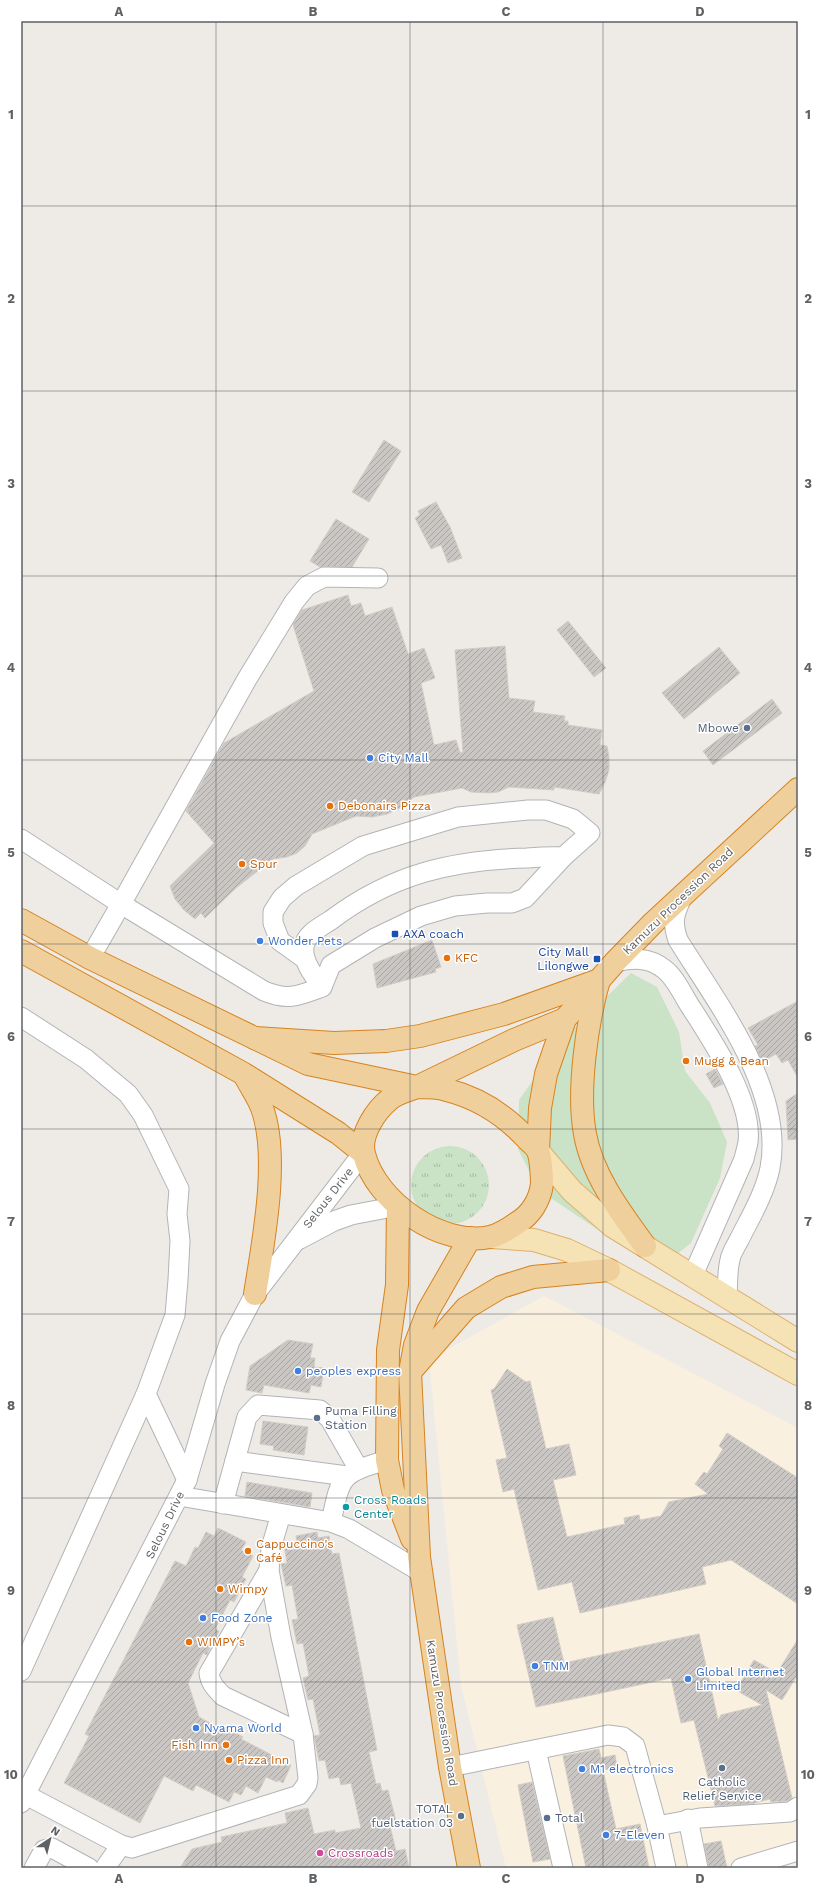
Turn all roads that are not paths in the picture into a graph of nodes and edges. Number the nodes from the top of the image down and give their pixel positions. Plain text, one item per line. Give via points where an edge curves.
1 (378, 578) dead end
2 (798, 789) edge
3 (21, 839) edge
4 (563, 857) junction
5 (683, 895) junction
6 (121, 904) junction
7 (21, 920) edge
8 (21, 951) edge
9 (90, 958) junction
10 (304, 959) junction
11 (615, 962) junction
12 (599, 980) junction
13 (322, 988) junction
14 (21, 1017) edge
15 (564, 1019) junction
16 (255, 1038) junction
17 (244, 1074) junction
18 (417, 1086) junction
19 (538, 1151) junction
20 (363, 1153) junction
21 (398, 1206) junction
22 (480, 1237) junction
23 (293, 1243) junction
24 (645, 1246) junction
25 (609, 1270) junction
26 (693, 1275) junction
27 (255, 1294) junction
28 (727, 1296) junction
29 (798, 1341) edge
30 (410, 1372) junction
31 (798, 1374) edge
32 (146, 1394) junction
33 (387, 1460) junction
34 (235, 1461) junction
35 (353, 1472) junction
36 (183, 1488) junction
37 (224, 1504) junction
38 (281, 1514) junction
39 (331, 1522) junction
40 (420, 1564) junction
41 (269, 1570) junction
42 (21, 1671) edge
43 (303, 1734) junction
44 (536, 1750) junction
45 (450, 1767) junction
46 (23, 1799) edge
47 (798, 1807) edge
48 (688, 1819) junction
49 (657, 1826) junction
50 (121, 1844) junction
51 (798, 1851) edge
52 (86, 1867) edge
53 (34, 1868) edge
54 (105, 1868) edge
55 (469, 1868) edge
56 (563, 1868) edge
57 (666, 1868) edge
58 (698, 1868) edge
59 (741, 1868) edge

1 - 6 street via 324,577 307,586 294,602 247,679
2 - 5 highway, Kamuzu Procession Road
3 - 6 street
4 - 10 street via 492,859 447,865 413,874 338,914 308,936 304,946
4 - 10 street via 590,833 573,819 546,810 458,817 363,846 296,886 282,898 273,912 273,923 280,941
4 - 13 street via 525,898 512,903 455,906 420,916 375,938 332,965
5 - 11 highway, Kamuzu Procession Road
5 - 28 street via 674,916 678,940 727,1018 760,1082 769,1112 772,1143 770,1168 730,1259
6 - 9 street
6 - 13 street via 278,997 298,996
7 - 9 highway
8 - 17 highway
9 - 16 highway
10 - 13 street
11 - 12 highway, Kamuzu Procession Road
11 - 26 street via 631,959 648,960 665,969 729,1071 743,1104 748,1141 744,1159
12 - 15 highway, Kamuzu Procession Road
12 - 16 highway via 504,1014 420,1036 386,1041 334,1043
12 - 24 highway via 588,1028 583,1100 585,1134 596,1168 613,1202
14 - 32 street via 86,1059 128,1094 143,1115 179,1189 177,1214 180,1241 175,1315
15 - 18 highway
15 - 19 highway via 546,1074 540,1108
16 - 18 highway via 308,1064
17 - 20 highway via 338,1133
17 - 27 highway via 262,1108 269,1141 265,1228
18 - 19 highway via 447,1090 477,1101 504,1116
18 - 20 highway via 391,1098 374,1115 366,1134
19 - 22 highway via 542,1179 540,1194 533,1208 518,1223
19 - 24 main road via 589,1208
20 - 21 highway via 374,1177
20 - 23 street, Selous Drive
21 - 22 highway via 419,1222 438,1230
21 - 23 street, Selous Drive via 351,1215
21 - 33 highway via 397,1285 388,1350
22 - 25 main road via 541,1242 568,1250
22 - 30 highway via 428,1311 415,1345
23 - 27 street, Selous Drive
24 - 26 main road
25 - 30 highway via 533,1277 501,1287 466,1308
25 - 31 main road
26 - 28 main road
27 - 36 street, Selous Drive via 230,1341
28 - 29 main road
30 - 40 highway
32 - 36 street
32 - 42 street
33 - 35 street
33 - 40 highway via 393,1490
34 - 35 street
34 - 35 street via 248,1417 258,1406 320,1410 330,1419
34 - 37 street
35 - 39 street via 339,1487
36 - 37 street
36 - 46 street, Selous Drive
37 - 38 street
38 - 39 street
38 - 41 street via 271,1548
39 - 40 street
40 - 45 highway, Kamuzu Procession Road
41 - 43 street
41 - 43 street via 209,1673 210,1679 223,1696
43 - 50 street via 308,1778 300,1795 132,1848
44 - 45 street
44 - 49 street via 608,1735 623,1737 635,1746
44 - 56 street
45 - 55 highway, Kamuzu Procession Road
46 - 50 street
47 - 48 street via 790,1812
48 - 49 street
48 - 58 street
49 - 57 street
50 - 54 street
51 - 59 street
52 - 53 street via 52,1848 44,1850

